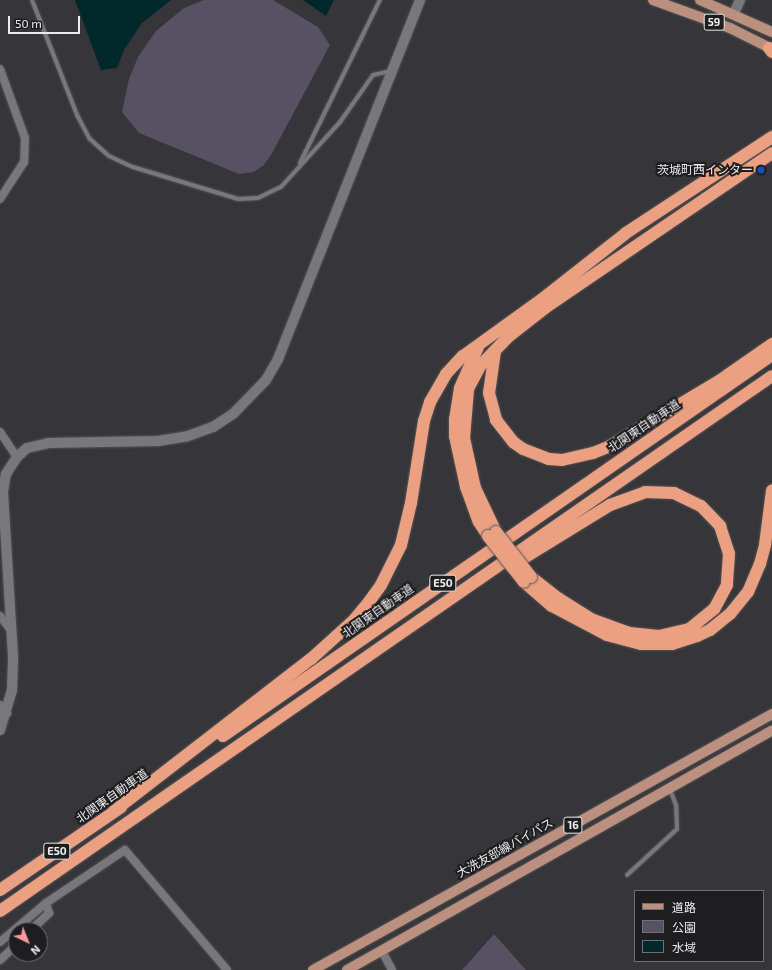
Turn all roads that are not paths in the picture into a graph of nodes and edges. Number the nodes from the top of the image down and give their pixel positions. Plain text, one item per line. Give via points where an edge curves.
1 (32, 0) edge
2 (380, 0) edge
3 (420, 0) edge
4 (653, 0) edge
5 (700, 0) edge
6 (740, 0) edge
7 (734, 13) junction
8 (772, 32) edge
9 (771, 50) edge
10 (0, 69) edge
11 (392, 71) junction
12 (772, 132) edge
13 (772, 137) edge
14 (758, 146) junction
15 (772, 153) edge
16 (298, 167) junction
17 (0, 199) edge
18 (772, 344) edge
19 (479, 346) junction
20 (495, 351) junction
21 (772, 355) edge
22 (772, 376) edge
23 (0, 432) edge
24 (17, 457) junction
25 (772, 490) edge
26 (492, 534) junction
27 (528, 580) junction
28 (0, 616) edge
29 (11, 630) junction
30 (389, 641) junction
31 (0, 705) edge
32 (7, 713) junction
33 (772, 714) edge
34 (0, 730) edge
35 (772, 731) edge
36 (670, 789) junction
37 (114, 811) junction
38 (628, 875) dead end
39 (0, 890) edge
40 (46, 904) junction
41 (0, 911) edge
42 (39, 922) edge
43 (0, 942) edge
44 (382, 951) junction
45 (8, 952) edge
46 (0, 960) edge
47 (227, 970) edge
48 (313, 970) edge
49 (347, 970) edge
50 (392, 970) edge

1 - 16 lane via 77,115 90,139 109,156 133,167 238,199 258,198 281,187
2 - 16 lane
3 - 11 street
4 - 9 main road, 59 via 730,28
5 - 7 main road, 59
6 - 7 street
7 - 8 main road, 59
10 - 17 street via 25,138 24,162
11 - 16 lane via 373,75 340,122
11 - 24 street via 278,359 266,380 249,399 233,414 212,427 188,436 158,441 48,444 27,448
12 - 14 highway
13 - 14 highway
14 - 19 highway via 626,233
15 - 20 highway via 545,308 508,337
18 - 20 highway via 719,381 610,446 562,460 535,455 523,449 513,442 496,420 489,393
19 - 26 highway via 460,388 455,436 466,487 479,522
19 - 37 highway via 463,356 446,374 430,402 424,421 411,503 401,545 381,586 368,603 353,621 311,659
20 - 26 highway via 480,366 468,389 463,422 466,453 475,488
21 - 37 highway, 北関東自動車道 / E50
22 - 30 highway, E50
23 - 24 street
24 - 29 street via 6,474 3,492
25 - 27 highway via 765,545 748,592 730,614 710,630 697,636 672,644 641,644 607,635 552,606
26 - 27 highway, bridge
27 - 30 highway via 593,620 629,633 659,636 689,629 714,609 727,585 730,554 720,526 701,506 674,493 645,492 610,505
28 - 29 street
29 - 32 street via 12,690
30 - 41 highway, E50
31 - 32 street
32 - 34 street
33 - 48 main road, 大洗友部線バイパス / 16
35 - 36 main road, 16
36 - 38 lane via 676,805 677,829
36 - 44 main road, 16
37 - 39 highway, 北関東自動車道 / E50
40 - 42 street via 49,913
40 - 43 street
40 - 47 street via 125,850
44 - 49 main road, 16
44 - 50 street
45 - 46 street

